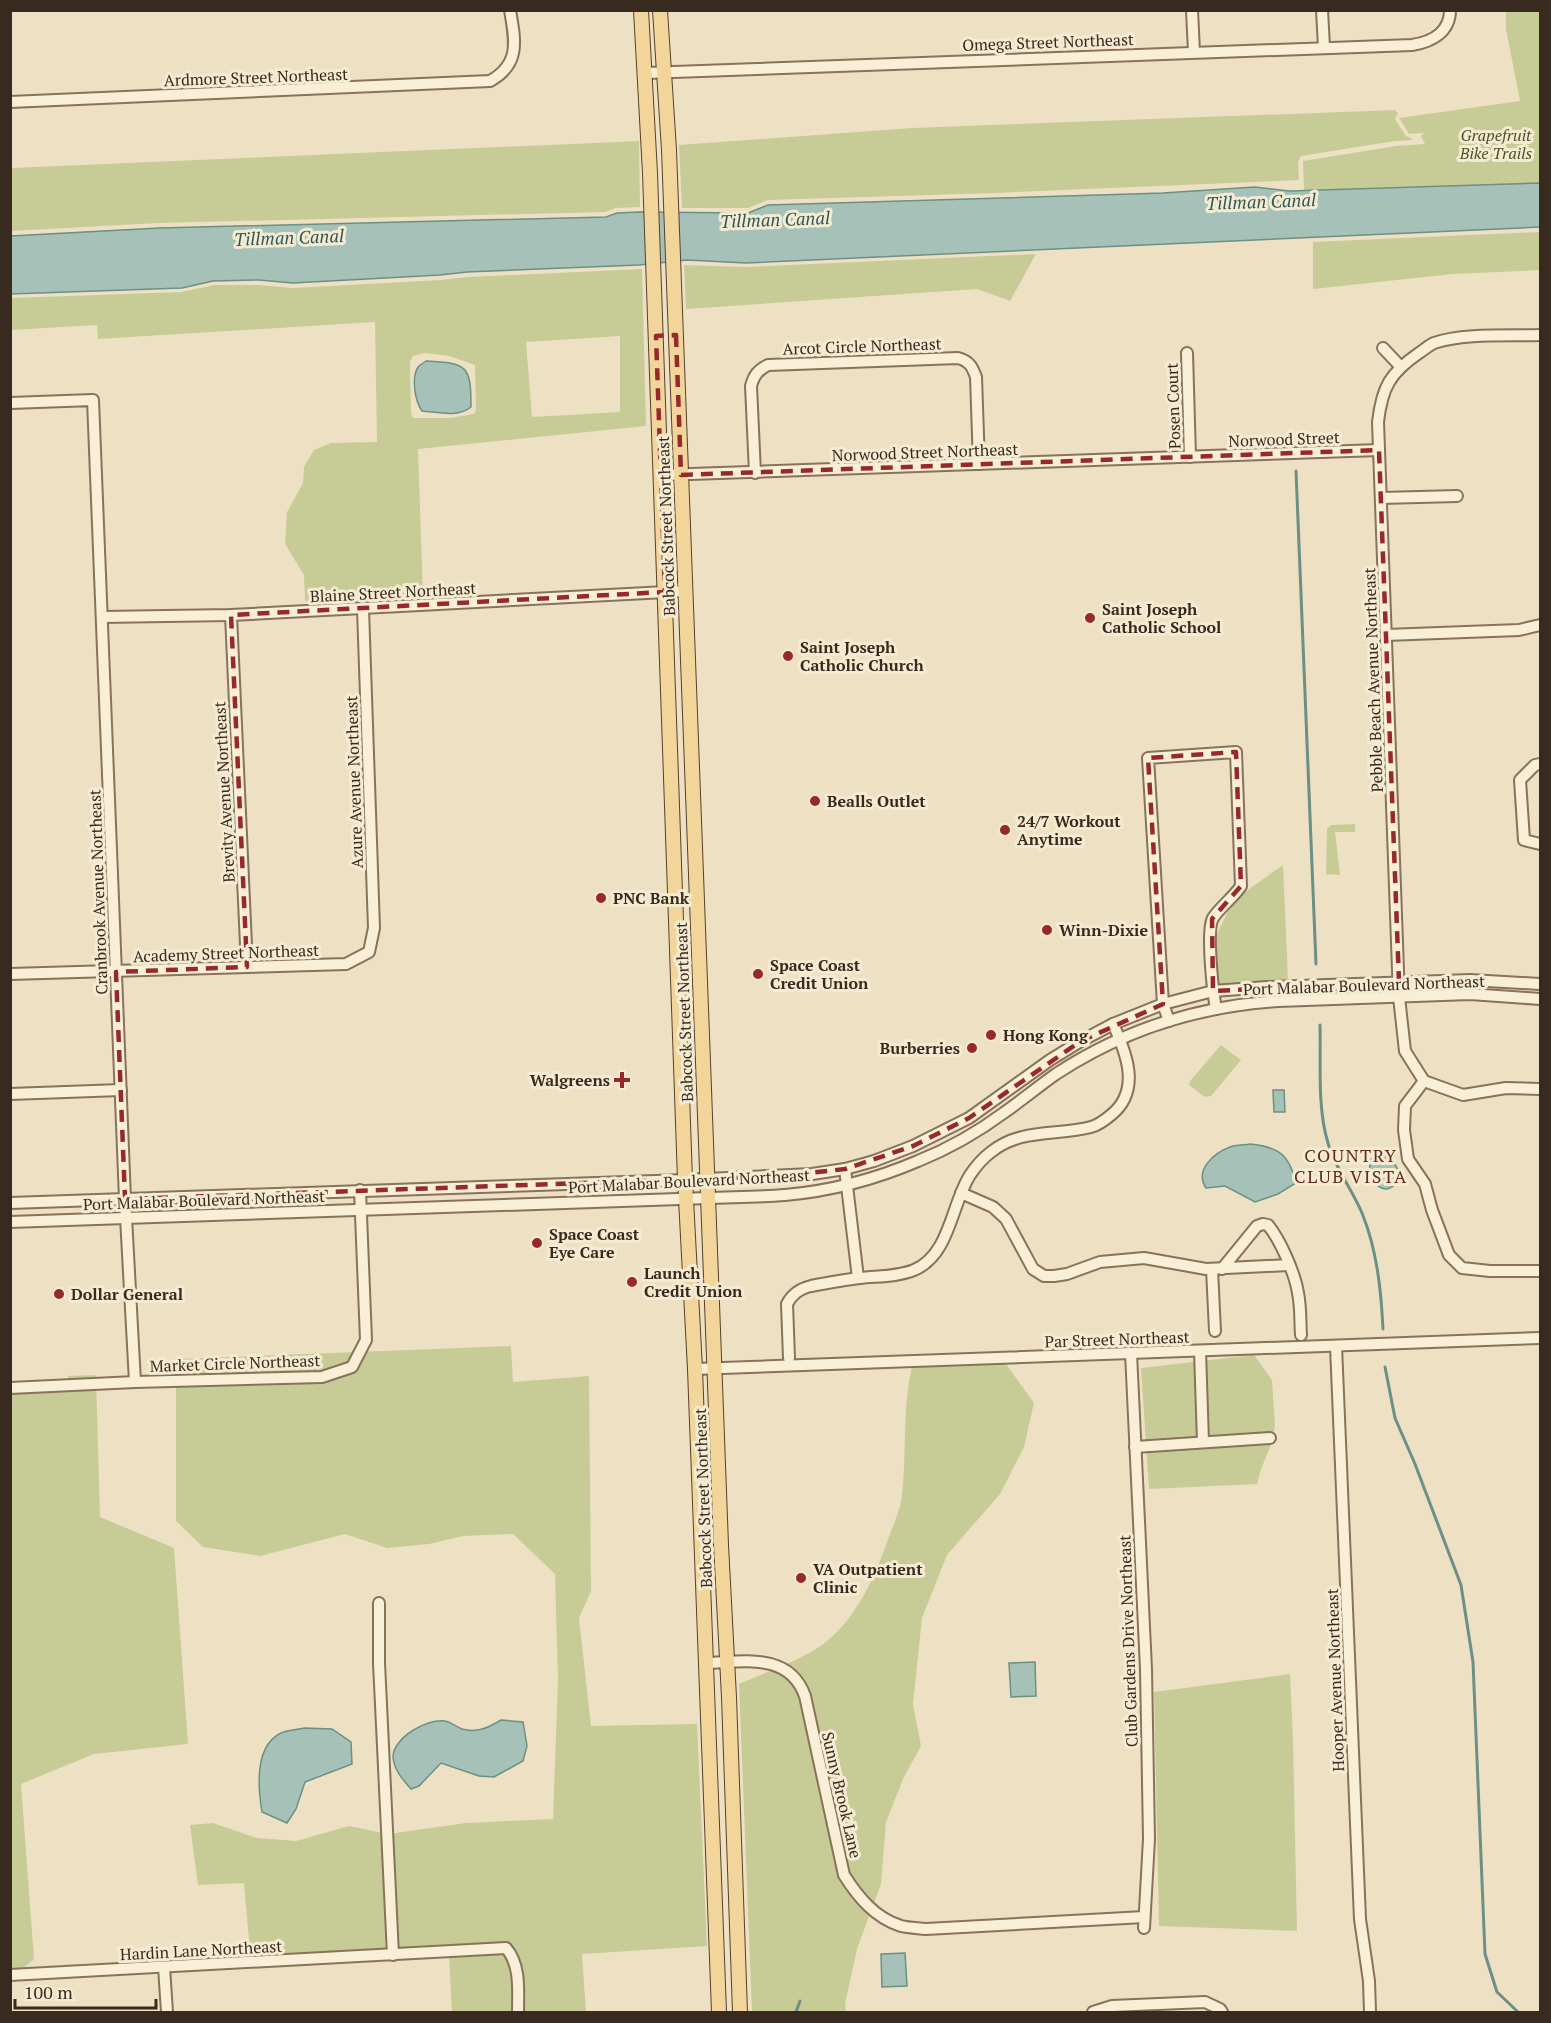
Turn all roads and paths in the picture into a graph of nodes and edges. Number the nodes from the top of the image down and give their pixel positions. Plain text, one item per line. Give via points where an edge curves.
1 (510, 10) edge
2 (641, 10) edge
3 (660, 10) edge
4 (1192, 10) edge
5 (1322, 10) edge
6 (1450, 10) edge
7 (1324, 47) junction
8 (1194, 52) junction
9 (665, 72) junction
10 (646, 73) junction
11 (10, 102) edge
12 (1540, 335) edge
13 (656, 336) junction
14 (676, 336) junction
15 (1383, 348) dead end
16 (1186, 353) dead end
17 (1400, 366) junction
18 (10, 403) edge
19 (1379, 450) junction
20 (1190, 457) junction
21 (979, 464) junction
22 (755, 473) junction
23 (661, 475) junction
24 (681, 475) junction
25 (1457, 496) dead end
26 (1381, 498) junction
27 (685, 591) junction
28 (665, 592) junction
29 (363, 609) junction
30 (231, 615) junction
31 (102, 617) junction
32 (1540, 625) edge
33 (1386, 635) junction
34 (1540, 764) edge
35 (1540, 844) edge
36 (369, 952) joint
37 (247, 968) junction
38 (116, 972) junction
39 (10, 974) edge
40 (1399, 982) junction
41 (1540, 984) edge
42 (1213, 991) junction
43 (1399, 997) junction
44 (1540, 999) edge
45 (1163, 1004) junction
46 (1216, 1009) junction
47 (1169, 1021) junction
48 (1113, 1024) junction
49 (1120, 1039) junction
50 (1424, 1081) junction
51 (1540, 1089) edge
52 (121, 1090) junction
53 (10, 1094) edge
54 (845, 1168) junction
55 (707, 1179) junction
56 (685, 1180) junction
57 (848, 1184) junction
58 (360, 1190) junction
59 (961, 1193) junction
60 (708, 1198) junction
61 (125, 1199) junction
62 (686, 1199) junction
63 (10, 1203) edge
64 (361, 1210) junction
65 (126, 1217) junction
66 (10, 1222) edge
67 (1289, 1265) junction
68 (1217, 1269) junction
69 (1540, 1271) edge
70 (858, 1278) junction
71 (1215, 1331) dead end
72 (1301, 1335) dead end
73 (1540, 1338) edge
74 (1336, 1346) junction
75 (1200, 1351) junction
76 (1131, 1353) junction
77 (789, 1358) dead end
78 (714, 1369) junction
79 (695, 1370) junction
80 (135, 1382) junction
81 (10, 1388) edge
82 (1270, 1438) dead end
83 (1203, 1442) junction
84 (1135, 1447) junction
85 (379, 1603) dead end
86 (728, 1662) junction
87 (706, 1663) junction
88 (736, 1888) junction
89 (715, 1889) junction
90 (1144, 1923) joint
91 (393, 1955) junction
92 (164, 1967) junction
93 (10, 1975) edge
94 (167, 2013) edge
95 (518, 2013) edge
96 (719, 2013) edge
97 (740, 2013) edge
98 (1092, 2013) edge
99 (1222, 2013) edge
100 (1370, 2013) edge

1 - 11 street, Ardmore Street Northeast via 514,50 510,65 490,81
2 - 10 main road, Babcock Street Northeast
3 - 9 main road, Babcock Street Northeast
4 - 8 street
5 - 7 street
6 - 7 street, Omega Street Northeast via 1447,27 1422,44
7 - 8 street, Omega Street Northeast
8 - 9 street, Omega Street Northeast
9 - 10 street, Omega Street Northeast
9 - 14 main road, Babcock Street Northeast
10 - 13 main road, Babcock Street Northeast
12 - 17 street via 1461,338 1433,344
13 - 14 main road
13 - 23 main road, Babcock Street Northeast
14 - 24 main road, Babcock Street Northeast
15 - 17 street
16 - 20 street, Posen Court
17 - 19 street, Pebble Beach Avenue Northeast via 1380,402
18 - 31 street, Cranbrook Avenue Northeast via 93,400
19 - 20 street, Norwood Street
19 - 26 street, Pebble Beach Avenue Northeast
20 - 21 street, Norwood Street Northeast
21 - 22 street, Norwood Street Northeast
21 - 22 street, Arcot Circle Northeast via 976,377 967,361 957,358 768,365 754,375 752,386
22 - 24 street, Norwood Street Northeast
23 - 24 street, Norwood Street Northeast
23 - 28 main road, Babcock Street Northeast
24 - 27 main road, Babcock Street Northeast
25 - 26 street
26 - 33 street, Pebble Beach Avenue Northeast
27 - 28 street, Blaine Street Northeast
27 - 55 main road, Babcock Street Northeast
28 - 29 street, Blaine Street Northeast
28 - 56 main road, Babcock Street Northeast
29 - 30 street, Blaine Street Northeast
29 - 36 street, Azure Avenue Northeast via 374,928
30 - 31 street, Blaine Street Northeast
30 - 37 street, Brevity Avenue Northeast
31 - 38 street, Cranbrook Avenue Northeast
32 - 33 street via 1519,630
33 - 40 street, Pebble Beach Avenue Northeast
34 - 35 street via 1520,780 1524,840
36 - 37 street, Academy Street Northeast via 346,964
37 - 38 street, Academy Street Northeast
38 - 39 street, Academy Street Northeast
38 - 52 street, Cranbrook Avenue Northeast
40 - 41 street, Port Malabar Boulevard Northeast via 1470,980
40 - 42 street, Port Malabar Boulevard Northeast
40 - 43 street, Pebble Beach Avenue Northeast
42 - 45 street, Port Malabar Boulevard Northeast
42 - 45 street via 1212,919 1241,886 1236,752 1148,758
42 - 46 street
43 - 44 street, Port Malabar Boulevard Northeast via 1470,994
43 - 46 street, Port Malabar Boulevard Northeast via 1250,1003
43 - 50 street, Pebble Beach Avenue Northeast via 1405,1051
45 - 47 street
45 - 48 street, Port Malabar Boulevard Northeast
46 - 47 street, Port Malabar Boulevard Northeast
47 - 49 street, Port Malabar Boulevard Northeast
48 - 49 street
48 - 54 street, Port Malabar Boulevard Northeast via 1050,1060 969,1118 913,1146
49 - 57 street, Port Malabar Boulevard Northeast via 1055,1075 975,1133 918,1161
49 - 59 street via 1130,1073 1124,1102 1116,1111 1091,1127 1028,1135 1003,1143 978,1163
50 - 51 street via 1463,1095 1506,1088
50 - 69 street via 1405,1106 1408,1159 1425,1184 1449,1255 1462,1268
52 - 53 street
52 - 61 street, Cranbrook Avenue Northeast
54 - 55 street, Port Malabar Boulevard Northeast via 812,1174
54 - 57 street
55 - 56 street, Port Malabar Boulevard Northeast
55 - 60 main road, Babcock Street Northeast
56 - 58 street, Port Malabar Boulevard Northeast
56 - 62 main road, Babcock Street Northeast
57 - 60 street, Port Malabar Boulevard Northeast via 785,1195
57 - 70 street
58 - 61 street, Port Malabar Boulevard Northeast
58 - 64 street, Market Circle Northeast
59 - 68 street via 993,1207 1006,1219 1033,1269 1040,1274 1054,1276 1100,1262 1144,1258
59 - 70 street via 939,1249 922,1266 893,1275
60 - 62 street, Port Malabar Boulevard Northeast
60 - 78 main road, Babcock Street Northeast
61 - 63 street, Port Malabar Boulevard Northeast
61 - 65 street, Cranbrook Avenue Northeast
62 - 64 street, Port Malabar Boulevard Northeast
62 - 79 main road, Babcock Street Northeast
64 - 65 street, Port Malabar Boulevard Northeast
64 - 80 street, Market Circle Northeast via 366,1340 352,1366 322,1377
65 - 66 street, Port Malabar Boulevard Northeast
65 - 80 street, Cranbrook Avenue Northeast
67 - 68 street
67 - 68 street via 1274,1232 1263,1224
67 - 72 street via 1298,1292
68 - 71 street
70 - 77 street via 804,1288 790,1297
73 - 74 street, Par Street Northeast
74 - 75 street, Par Street Northeast
74 - 100 street, Hooper Avenue Northeast via 1360,1918
75 - 76 street, Par Street Northeast
75 - 83 street
76 - 78 street, Par Street Northeast
76 - 84 street, Club Gardens Drive Northeast
78 - 79 street, Par Street Northeast
78 - 86 main road, Babcock Street Northeast
79 - 87 main road, Babcock Street Northeast
80 - 81 street, Market Circle Northeast
82 - 83 street
83 - 84 street
84 - 90 street, Club Gardens Drive Northeast via 1146,1669 1149,1839
85 - 91 street
86 - 87 street, Sunny Brook Lane
86 - 88 main road, Babcock Street Northeast
86 - 90 street, Sunny Brook Lane via 768,1662 788,1671 801,1686 844,1875 859,1897 882,1917 902,1926 926,1929
87 - 89 main road, Babcock Street Northeast
88 - 89 main road
88 - 97 main road, Babcock Street Northeast
89 - 96 main road, Babcock Street Northeast
91 - 92 street, Hardin Lane Northeast
91 - 95 street, Hardin Lane Northeast via 506,1948 513,1956 518,1978
92 - 93 street, Hardin Lane Northeast
92 - 94 street
98 - 99 street via 1112,2006 1205,2002

